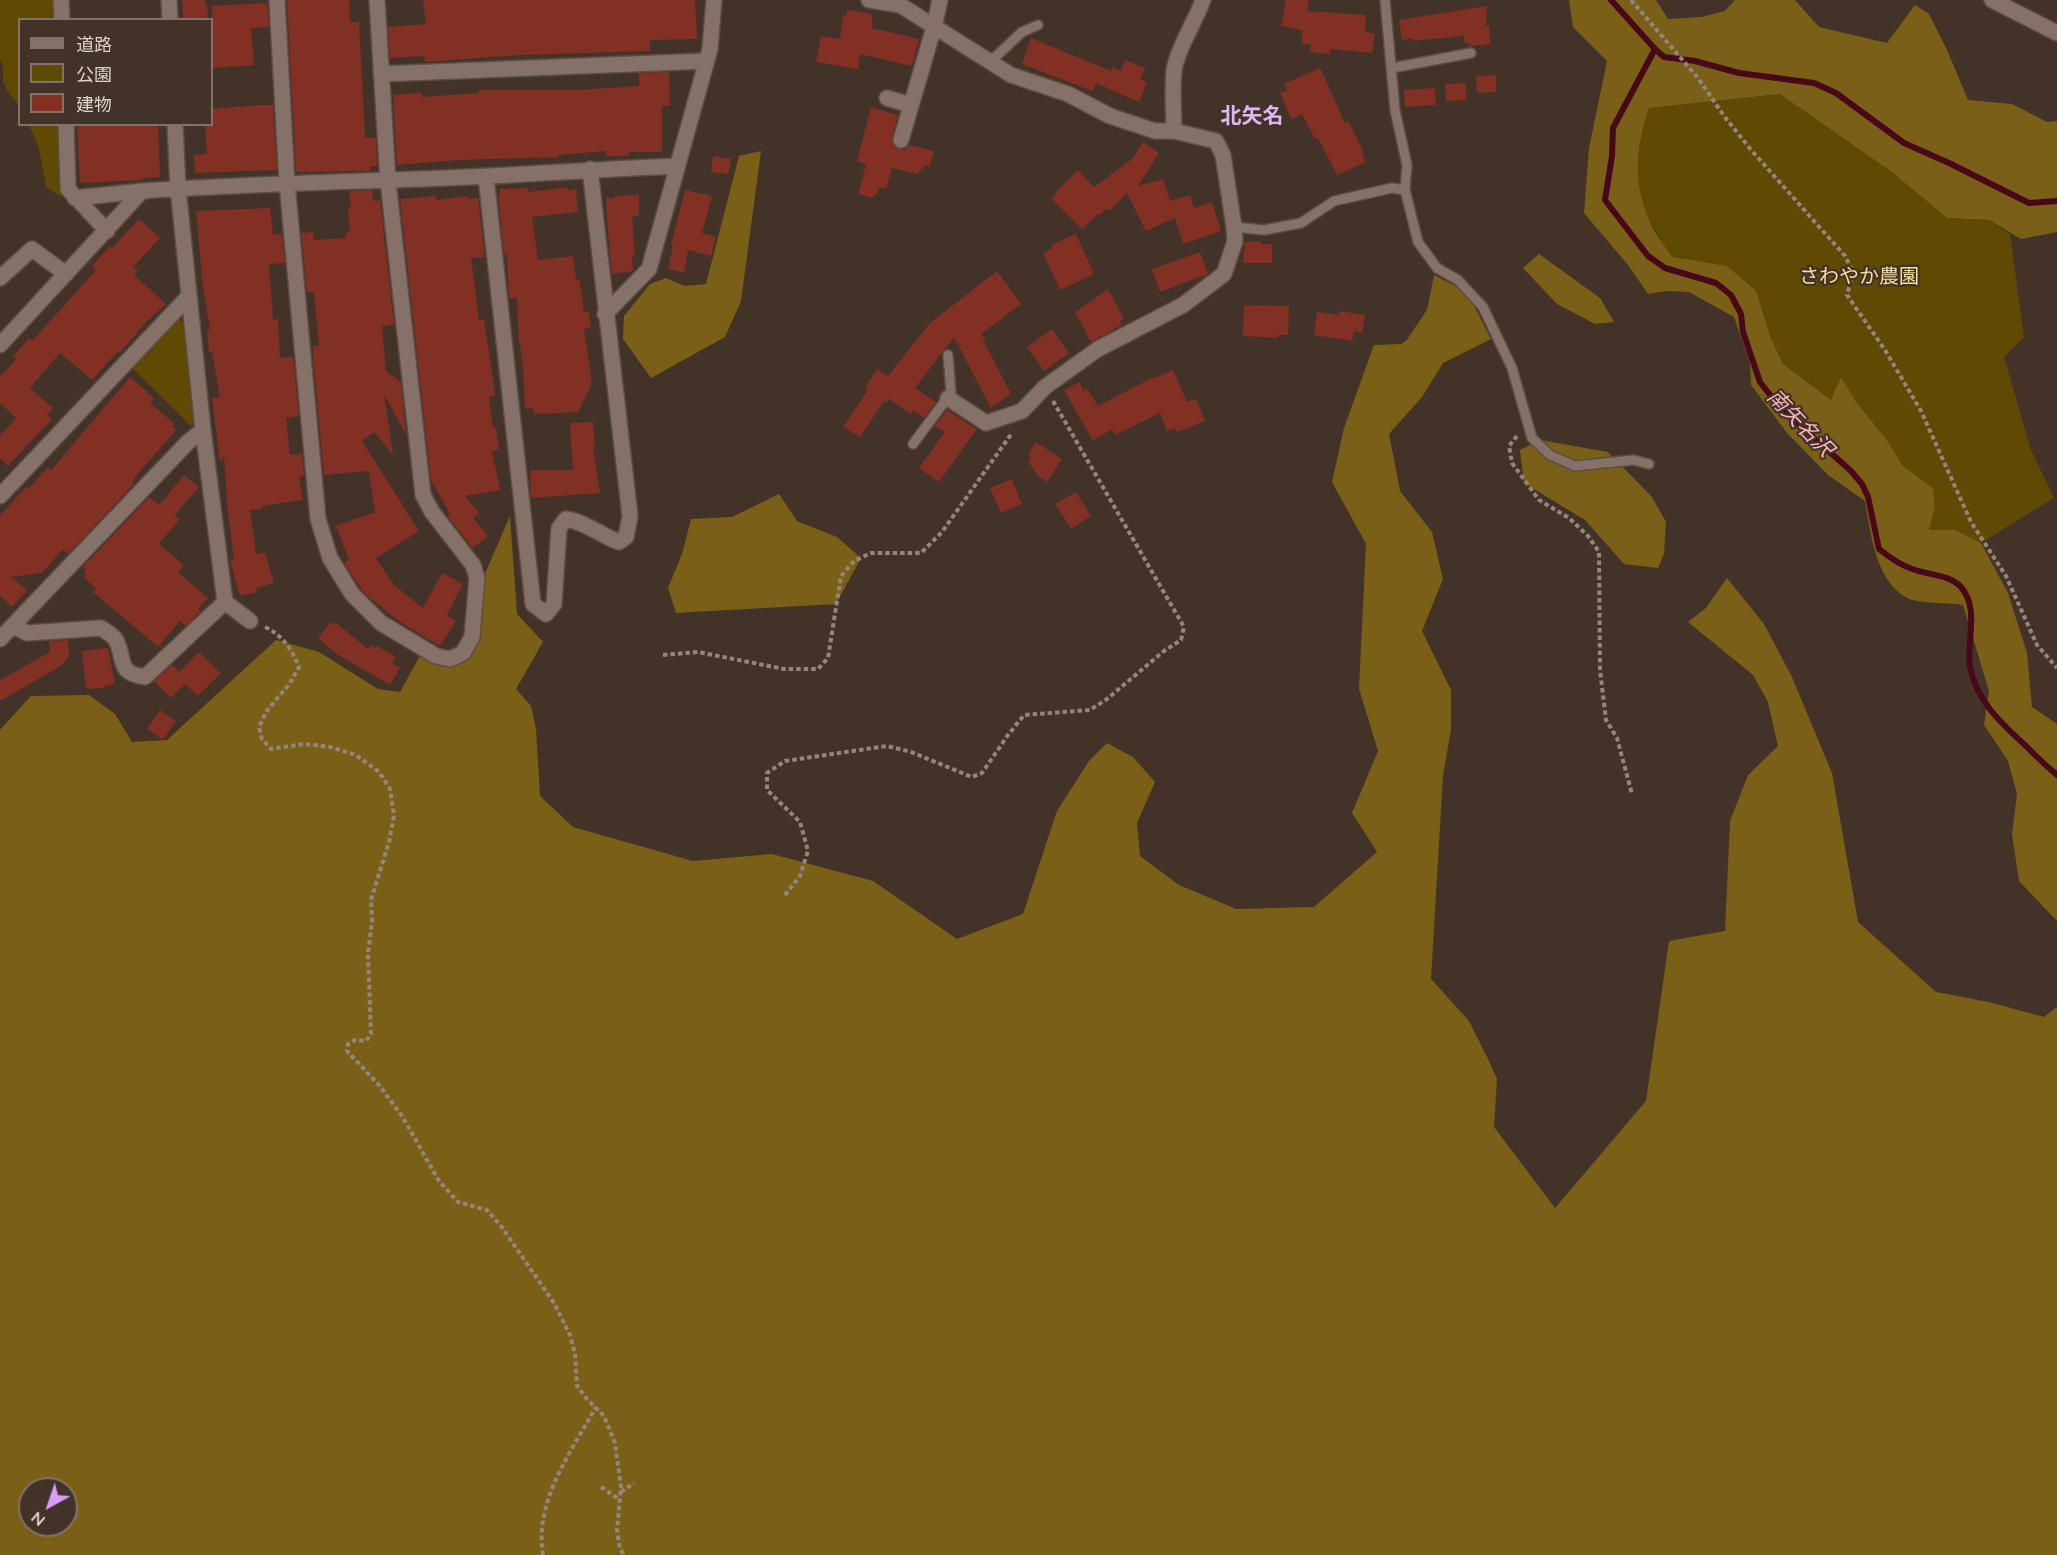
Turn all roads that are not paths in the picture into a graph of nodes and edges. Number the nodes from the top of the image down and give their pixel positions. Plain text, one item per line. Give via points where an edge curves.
1 (61, 0) edge
2 (169, 0) edge
3 (277, 0) edge
4 (377, 0) edge
5 (714, 0) edge
6 (869, 0) edge
7 (940, 0) edge
8 (1203, 0) edge
9 (1385, 0) edge
10 (1992, 0) edge
11 (62, 18) edge
12 (170, 18) edge
13 (1038, 25) dead end
14 (934, 27) junction
15 (2057, 33) edge
16 (1471, 53) dead end
17 (706, 61) junction
18 (990, 62) junction
19 (1392, 68) junction
20 (381, 74) junction
21 (887, 98) dead end
22 (911, 105) junction
23 (66, 126) edge
24 (175, 126) edge
25 (1174, 131) junction
26 (901, 140) dead end
27 (677, 166) junction
28 (590, 169) junction
29 (486, 177) junction
30 (388, 181) junction
31 (287, 183) junction
32 (178, 188) junction
33 (1405, 190) junction
34 (142, 191) junction
35 (75, 198) junction
36 (1234, 227) junction
37 (107, 231) junction
38 (66, 274) junction
39 (0, 278) edge
40 (189, 296) junction
41 (605, 314) junction
42 (0, 345) edge
43 (948, 355) dead end
44 (948, 398) junction
45 (203, 430) junction
46 (913, 444) dead end
47 (1649, 464) dead end
48 (0, 496) edge
49 (225, 602) junction
50 (250, 621) road end
51 (13, 626) junction
52 (0, 639) edge

1 - 11 street
2 - 12 street
3 - 31 street
4 - 20 street
5 - 17 street
6 - 14 street via 900,5
7 - 14 street
8 - 25 street via 1174,68
9 - 19 lane
10 - 15 street
13 - 18 lane via 1022,32
14 - 18 street
14 - 22 street
16 - 19 lane
17 - 20 street
17 - 27 street
18 - 25 street via 1011,75 1068,94 1110,116 1155,131
19 - 33 lane via 1395,111 1407,165
20 - 30 street
21 - 22 street
22 - 26 street
23 - 35 street via 68,189
24 - 32 street
25 - 36 street via 1216,141 1223,155
27 - 28 street
27 - 41 street via 649,269
28 - 29 street
28 - 41 street
29 - 30 street
29 - 41 street via 533,604 546,614 554,604 559,528 566,519 580,521 619,542 626,537 630,516
30 - 31 street
30 - 31 street via 423,495 473,565 477,578 472,637 463,653 450,659 435,656 381,623 352,594 330,558 318,519
31 - 32 street
32 - 34 street
32 - 40 street
33 - 36 lane via 1392,188 1334,201 1301,223 1264,230
33 - 47 lane via 1418,242 1437,268 1458,280 1483,307 1512,368 1532,438 1550,455 1575,466 1634,460
34 - 35 street
34 - 37 street
35 - 37 street
36 - 44 street via 1235,241 1224,274 1183,305 1098,349 1045,387 1022,411 986,423
37 - 38 street
38 - 39 street via 32,249
38 - 42 street
40 - 45 street
40 - 48 street
43 - 44 lane
44 - 46 lane
45 - 49 street
45 - 51 street
49 - 50 street
49 - 51 street via 145,677 132,675 123,667 115,638 101,628 27,633
51 - 52 street

